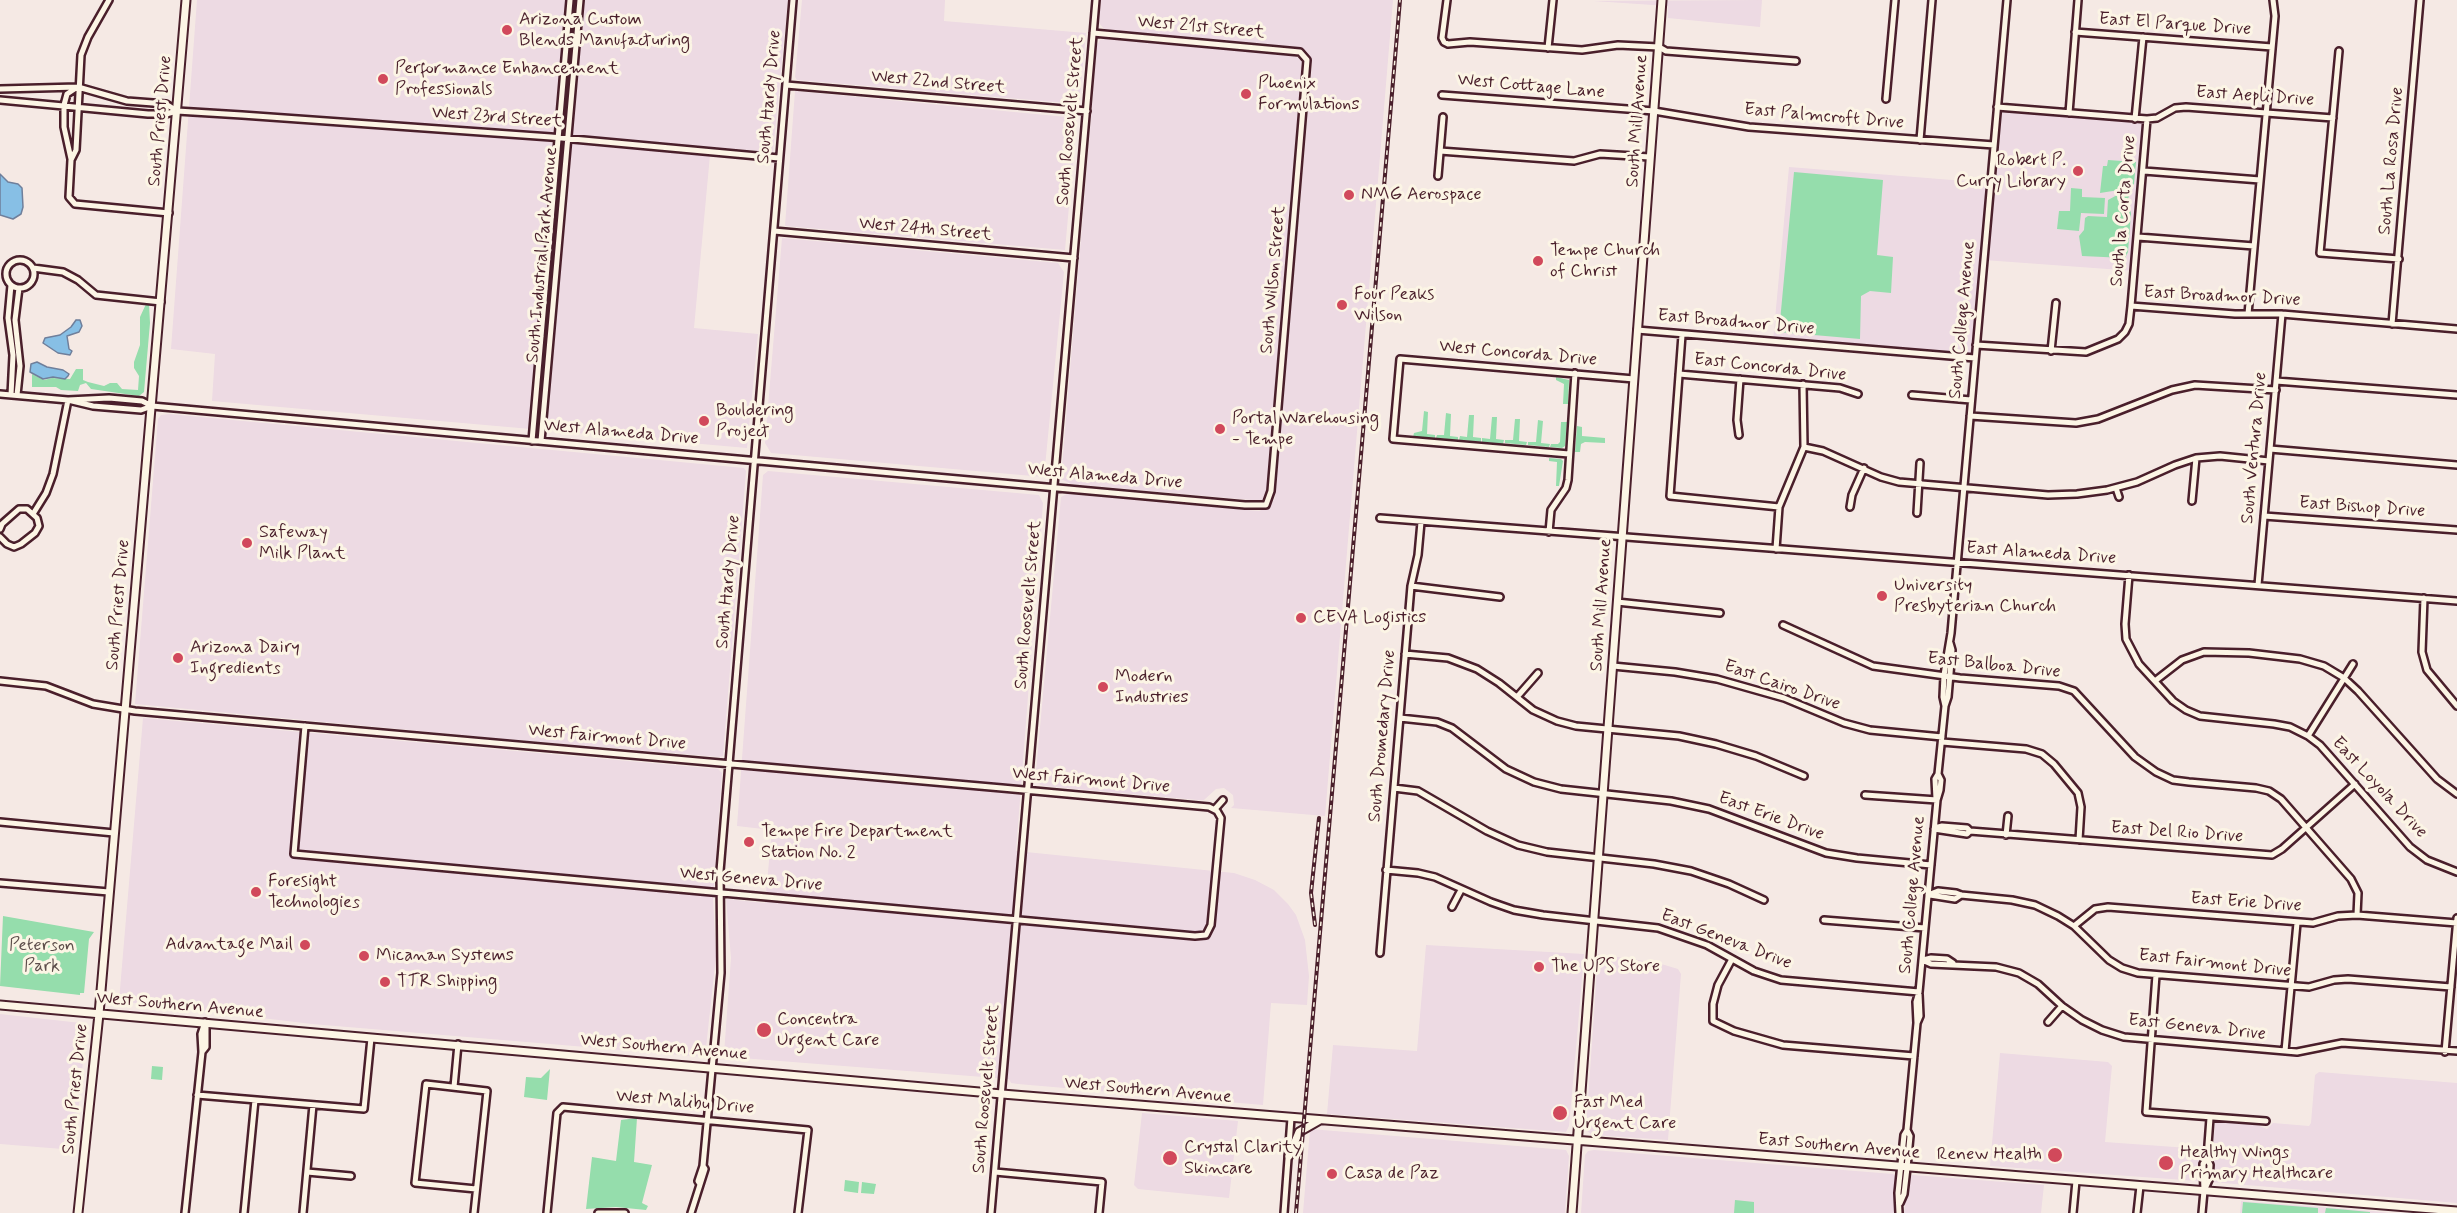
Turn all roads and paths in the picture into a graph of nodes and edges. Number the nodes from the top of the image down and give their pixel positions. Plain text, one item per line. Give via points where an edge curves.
1 (109, 0) edge
2 (186, 0) edge
3 (570, 0) edge
4 (580, 0) edge
5 (793, 0) edge
6 (1096, 0) edge
7 (1447, 0) edge
8 (1553, 0) edge
9 (1662, 0) edge
10 (1895, 0) edge
11 (1932, 0) edge
12 (2007, 0) edge
13 (2078, 0) edge
14 (2273, 0) edge
15 (2420, 0) edge
16 (1093, 33) junction
17 (2075, 33) junction
18 (2143, 37) junction
19 (2272, 47) junction
20 (1548, 48) junction
21 (1659, 48) junction
22 (2339, 51) dead end
23 (1305, 56) joint
24 (1796, 61) dead end
25 (786, 85) junction
26 (32, 87) junction
27 (78, 87) junction
28 (0, 89) edge
29 (1442, 95) dead end
30 (1886, 99) dead end
31 (0, 100) edge
32 (11, 100) junction
33 (64, 105) junction
34 (78, 106) junction
35 (1997, 107) junction
36 (177, 111) junction
37 (1087, 111) junction
38 (1654, 111) junction
39 (2068, 113) junction
40 (2266, 114) junction
41 (1443, 117) dead end
42 (2333, 118) junction
43 (2135, 119) junction
44 (2147, 119) junction
45 (558, 138) junction
46 (568, 139) junction
47 (1920, 140) junction
48 (1994, 145) junction
49 (1440, 151) junction
50 (1650, 157) junction
51 (779, 158) junction
52 (72, 160) junction
53 (2144, 171) junction
54 (1438, 176) dead end
55 (2260, 180) junction
56 (169, 213) junction
57 (774, 231) junction
58 (2138, 237) junction
59 (2254, 246) junction
60 (1074, 258) junction
61 (2399, 258) junction
62 (33, 268) junction
63 (11, 285) junction
64 (19, 288) junction
65 (161, 302) junction
66 (2056, 303) dead end
67 (2131, 306) junction
68 (2248, 314) junction
69 (2282, 314) junction
70 (2392, 324) junction
71 (2457, 329) edge
72 (1637, 330) junction
73 (1682, 335) junction
74 (1976, 345) junction
75 (2051, 351) junction
76 (1975, 358) junction
77 (1575, 373) junction
78 (1679, 374) junction
79 (1634, 379) junction
80 (1740, 379) junction
81 (2276, 381) junction
82 (1803, 384) junction
83 (2276, 390) junction
84 (0, 394) edge
85 (1858, 394) dead end
86 (14, 395) junction
87 (1912, 395) dead end
88 (2457, 395) edge
89 (68, 400) junction
90 (1971, 400) junction
91 (152, 406) junction
92 (1970, 416) junction
93 (1739, 435) dead end
94 (532, 441) junction
95 (541, 441) junction
96 (1804, 447) junction
97 (2270, 449) junction
98 (1569, 454) junction
99 (2196, 458) junction
100 (754, 460) junction
101 (2269, 460) junction
102 (1920, 463) dead end
103 (2457, 465) edge
104 (1863, 468) junction
105 (1918, 484) junction
106 (1963, 487) junction
107 (1054, 488) junction
108 (2116, 488) junction
109 (2119, 497) dead end
110 (2192, 501) dead end
111 (1266, 505) joint
112 (1779, 507) junction
113 (1850, 507) dead end
114 (1917, 513) dead end
115 (33, 514) junction
116 (2264, 516) junction
117 (1380, 518) dead end
118 (1421, 522) junction
119 (0, 529) edge
120 (2457, 530) edge
121 (1548, 532) junction
122 (0, 537) edge
123 (1622, 537) junction
124 (1776, 549) junction
125 (1957, 563) junction
126 (2129, 575) junction
127 (2258, 585) junction
128 (1411, 586) junction
129 (1500, 597) dead end
130 (2424, 598) junction
131 (2457, 601) edge
132 (1617, 602) junction
133 (1720, 613) dead end
134 (1783, 625) dead end
135 (1405, 654) junction
136 (2353, 664) dead end
137 (1613, 666) junction
138 (1538, 673) dead end
139 (1947, 676) junction
140 (2344, 678) junction
141 (0, 681) edge
142 (2155, 681) junction
143 (1517, 697) junction
144 (2456, 702) edge
145 (124, 710) junction
146 (1400, 718) junction
147 (305, 726) junction
148 (1608, 729) junction
149 (2308, 736) junction
150 (1942, 739) junction
151 (729, 764) junction
152 (2156, 772) junction
153 (1804, 776) dead end
154 (2152, 780) dead end
155 (2355, 784) junction
156 (1394, 788) junction
157 (1029, 790) junction
158 (1602, 794) junction
159 (1865, 795) dead end
160 (2457, 795) edge
161 (1223, 800) dead end
162 (1936, 800) junction
163 (1216, 810) junction
164 (2008, 816) dead end
165 (0, 822) edge
166 (2306, 827) junction
167 (1934, 828) junction
168 (114, 832) junction
169 (2006, 835) junction
170 (2079, 840) junction
171 (1598, 858) junction
172 (1931, 865) junction
173 (1386, 870) junction
174 (2457, 872) edge
175 (0, 883) edge
176 (1461, 890) junction
177 (109, 892) junction
178 (719, 892) junction
179 (1928, 895) junction
180 (1764, 900) dead end
181 (1452, 908) dead end
182 (2357, 915) junction
183 (2457, 918) edge
184 (1018, 920) junction
185 (1824, 920) dead end
186 (1593, 921) junction
187 (2297, 923) junction
188 (2457, 923) edge
189 (2074, 926) junction
190 (1925, 928) junction
191 (1380, 953) dead end
192 (1732, 959) junction
193 (1922, 960) junction
194 (2156, 975) junction
195 (2292, 987) junction
196 (2451, 987) junction
197 (1919, 992) junction
198 (0, 1005) edge
199 (2061, 1006) junction
200 (99, 1014) junction
201 (205, 1022) junction
202 (2048, 1022) dead end
203 (371, 1038) junction
204 (2150, 1040) junction
205 (458, 1044) junction
206 (2285, 1051) junction
207 (2445, 1052) junction
208 (2457, 1052) edge
209 (1914, 1056) junction
210 (712, 1067) junction
211 (454, 1087) junction
212 (1002, 1094) junction
213 (197, 1095) junction
214 (255, 1100) junction
215 (313, 1105) junction
216 (1291, 1118) junction
217 (2210, 1118) junction
218 (708, 1120) junction
219 (1320, 1120) junction
220 (2266, 1121) dead end
221 (1577, 1142) junction
222 (1289, 1156) junction
223 (1904, 1168) junction
224 (307, 1172) junction
225 (995, 1172) junction
226 (351, 1176) dead end
227 (2076, 1181) junction
228 (2140, 1186) junction
229 (476, 1189) junction
230 (2204, 1191) junction
231 (2457, 1211) edge
232 (78, 1213) edge
233 (185, 1213) edge
234 (244, 1213) edge
235 (303, 1213) edge
236 (474, 1213) edge
237 (547, 1213) edge
238 (598, 1213) edge
239 (625, 1213) edge
240 (692, 1213) edge
241 (798, 1213) edge
242 (991, 1213) edge
243 (1099, 1213) edge
244 (1284, 1213) edge
245 (1572, 1213) edge
246 (1899, 1213) edge
247 (2073, 1213) edge
248 (2137, 1213) edge
249 (2202, 1213) edge

1 - 27 street via 84,46
2 - 36 main road, South Priest Drive
3 - 45 street, South Industrial Park Avenue
4 - 46 street, South Industrial Park Avenue
5 - 25 street, South Hardy Drive
6 - 16 street, South Roosevelt Street
7 - 20 street via 1442,31 1448,44
8 - 20 street
9 - 21 main road, South Mill Avenue
10 - 30 street
11 - 47 street
12 - 35 street, South College Avenue
13 - 17 street
14 - 19 street
15 - 61 street, South La Rosa Drive
16 - 23 street, West 21st Street via 1300,52
16 - 37 street, South Roosevelt Street
17 - 18 street, East El Parque Drive
17 - 39 street
18 - 19 street, East El Parque Drive
18 - 43 street, South la Corta Drive
19 - 40 street
20 - 21 street
21 - 24 street
21 - 38 main road, South Mill Avenue
22 - 42 street
23 - 111 street, South Wilson Street via 1308,63 1271,491
25 - 37 street, West 22nd Street
25 - 51 street, South Hardy Drive
26 - 27 street
26 - 28 street
26 - 32 street via 15,92
27 - 33 street via 67,94
27 - 34 street
27 - 36 street via 128,101 166,104
29 - 38 street, West Cottage Lane
31 - 32 street
32 - 33 street
33 - 34 street
33 - 52 street via 64,127
34 - 36 street via 156,114
34 - 52 street
35 - 39 street, East Aepli Drive
35 - 48 street, South College Avenue
36 - 45 street, West 23rd Street
36 - 56 main road, South Priest Drive
37 - 60 street, South Roosevelt Street
38 - 47 street, East Palmcroft Drive via 1749,127
38 - 50 main road, South Mill Avenue
39 - 43 street, East Aepli Drive
40 - 42 street, East Aepli Drive
40 - 44 street, East Aepli Drive via 2186,107
40 - 55 street
41 - 49 street
42 - 61 street via 2320,253
43 - 44 street, East Aepli Drive
44 - 53 street, South la Corta Drive
45 - 46 street, West 23rd Street
45 - 94 street, South Industrial Park Avenue
46 - 51 street, West 23rd Street
46 - 95 street, South Industrial Park Avenue
47 - 48 street, East Palmcroft Drive
48 - 74 street, South College Avenue
49 - 50 street via 1574,161 1600,154
49 - 54 street
50 - 72 main road, South Mill Avenue
51 - 57 street, South Hardy Drive
52 - 56 street via 72,202
53 - 55 street
53 - 58 street, South la Corta Drive
55 - 59 street
56 - 65 main road, South Priest Drive
57 - 60 street, West 24th Street
57 - 100 street, South Hardy Drive
58 - 59 street
58 - 67 street, South la Corta Drive
59 - 68 street
60 - 107 street, South Roosevelt Street
61 - 70 street, South La Rosa Drive
62 - 63 street via 21,260 12,263 6,273
62 - 64 street via 32,282
62 - 65 street via 63,272 96,295
63 - 64 street
63 - 86 street via 8,318
64 - 86 street via 15,320 20,366
65 - 91 main road, South Priest Drive
66 - 75 street
67 - 68 street, East Broadmor Drive
67 - 75 street, East Broadmor Drive via 2129,324 2118,339 2086,352
68 - 69 street, East Broadmor Drive
69 - 70 street, East Broadmor Drive
69 - 81 street, South Ventura Drive
70 - 71 street, East Broadmor Drive
72 - 73 street, East Broadmor Drive
72 - 79 main road, South Mill Avenue
73 - 76 street, East Broadmor Drive
73 - 78 street
74 - 75 street, East Broadmor Drive
74 - 76 street, South College Avenue
76 - 90 street, South College Avenue
77 - 79 street, West Concorda Drive
77 - 98 street
77 - 98 street, West Concorda Drive via 1400,359 1393,439
78 - 80 street, East Concorda Drive
78 - 112 street via 1670,496
79 - 123 main road, South Mill Avenue
80 - 82 street, East Concorda Drive
80 - 93 street
81 - 83 street, South Ventura Drive
81 - 88 street
82 - 85 street, East Concorda Drive
82 - 96 street
83 - 92 street via 2195,385 2076,423
83 - 97 street, South Ventura Drive
84 - 86 street, West Alameda Drive
86 - 89 street, West Alameda Drive
87 - 90 street
89 - 91 street, West Alameda Drive via 102,397 142,401
89 - 115 street via 53,474
90 - 92 street, South College Avenue
91 - 94 street, West Alameda Drive
91 - 145 main road, South Priest Drive
92 - 106 street, South College Avenue
94 - 95 street, West Alameda Drive
95 - 100 street, West Alameda Drive
96 - 104 street
96 - 112 street
97 - 101 street, South Ventura Drive
97 - 103 street
98 - 121 street via 1566,488 1551,510
99 - 101 street
99 - 108 street
99 - 110 street
100 - 107 street, West Alameda Drive
100 - 151 street, South Hardy Drive
101 - 116 street, South Ventura Drive
102 - 105 street
104 - 105 street via 1899,482
104 - 113 street
105 - 106 street
105 - 114 street
106 - 108 street via 2048,495
106 - 125 street, South College Avenue
107 - 111 street, West Alameda Drive
107 - 157 street, South Roosevelt Street
108 - 109 street
112 - 124 street
115 - 119 street via 19,509
115 - 122 street via 39,526 21,544 14,547
116 - 120 street, East Bishop Drive
116 - 127 street, South Ventura Drive
117 - 118 street
118 - 121 street
118 - 128 street, South Dromedary Drive
121 - 123 street
123 - 124 street, East Alameda Drive
123 - 132 main road, South Mill Avenue
124 - 125 street, East Alameda Drive
125 - 126 street, East Alameda Drive
125 - 139 street, South College Avenue
126 - 127 street, East Alameda Drive
126 - 142 street, East Loyola Drive via 2126,639 2139,664
127 - 130 street, East Alameda Drive
128 - 129 street
128 - 135 street, South Dromedary Drive
130 - 131 street, East Alameda Drive
130 - 144 street via 2422,652 2427,670
132 - 133 street
132 - 137 main road, South Mill Avenue
134 - 139 street, East Balboa Drive via 1873,666
135 - 143 street via 1458,661 1477,669
135 - 146 street, South Dromedary Drive
136 - 140 street
137 - 148 main road, South Mill Avenue
137 - 150 street, East Cairo Drive via 1717,679 1784,698 1870,730
138 - 143 street
139 - 150 street, South College Avenue
139 - 152 street, East Balboa Drive via 2059,686 2073,691 2135,757
140 - 142 street via 2324,666 2300,659 2204,652 2182,660
140 - 149 street
140 - 160 street via 2437,779
141 - 145 street, West Fairmont Drive via 46,686 87,703
142 - 149 street, East Loyola Drive via 2174,701 2200,716 2274,723
143 - 148 street via 1557,721
145 - 147 street, West Fairmont Drive
145 - 168 main road, South Priest Drive
146 - 156 street, South Dromedary Drive
146 - 158 street, East Erie Drive via 1437,722 1452,728 1506,769 1534,782
147 - 151 street, West Fairmont Drive
147 - 178 street, West Geneva Drive via 294,855
148 - 153 street via 1716,744
148 - 158 main road, South Mill Avenue
149 - 155 street, East Loyola Drive
150 - 162 street, South College Avenue
150 - 170 street, East Cairo Drive via 2042,754 2078,793
151 - 157 street, West Fairmont Drive
151 - 178 street, South Hardy Drive
152 - 154 street
152 - 166 street, East Balboa Drive via 2173,780 2269,791
155 - 166 street, East Del Rio Drive
155 - 174 street, East Loyola Drive via 2410,847 2427,860
156 - 171 street via 1418,791 1518,845
156 - 173 street, South Dromedary Drive
157 - 163 street, West Fairmont Drive
157 - 184 street, South Roosevelt Street
158 - 171 main road, South Mill Avenue
158 - 172 street, East Erie Drive via 1709,809 1826,853
159 - 162 street
161 - 163 street
162 - 167 street, South College Avenue
163 - 184 street, West Geneva Drive via 1221,819 1211,925 1206,934
164 - 169 street
165 - 168 street
166 - 170 street, East Del Rio Drive via 2272,855
166 - 182 street, East Balboa Drive via 2351,879 2358,893
167 - 169 street, East Del Rio Drive via 1967,828
167 - 172 street, South College Avenue
168 - 177 main road, South Priest Drive
169 - 170 street, East Del Rio Drive
171 - 180 street via 1691,871
171 - 186 main road, South Mill Avenue
172 - 179 street, South College Avenue
173 - 176 street via 1434,877
173 - 191 street, South Dromedary Drive
175 - 177 street
176 - 181 street
176 - 186 street via 1514,910
177 - 200 main road, South Priest Drive
178 - 184 street, West Geneva Drive
178 - 210 street, South Hardy Drive via 721,973
179 - 189 street, East Fairmont Drive via 2022,901
179 - 190 street, South College Avenue
182 - 187 street, East Erie Drive via 2338,915 2313,924
182 - 188 street, East Erie Drive
183 - 188 street
184 - 212 street, South Roosevelt Street
185 - 190 street
186 - 192 street, East Geneva Drive via 1658,928 1707,945
186 - 221 main road, South Mill Avenue
187 - 189 street, East Erie Drive via 2108,907 2095,909
187 - 195 street
188 - 196 street
189 - 194 street, East Fairmont Drive via 2122,968
190 - 193 street, South College Avenue
192 - 197 street, East Geneva Drive via 1781,980
192 - 209 street via 1718,985 1713,1021 1783,1045
193 - 197 street, South College Avenue
193 - 199 street, East Geneva Drive via 1947,959 2019,973 2038,984
194 - 195 street, East Fairmont Drive
194 - 204 street
195 - 196 street, East Fairmont Drive via 2348,979
195 - 206 street
196 - 207 street
197 - 209 street, South College Avenue
198 - 200 main road, West Southern Avenue
199 - 202 street
199 - 204 street, East Geneva Drive via 2102,1030
200 - 201 main road, West Southern Avenue
200 - 232 main road, South Priest Drive
201 - 203 main road, West Southern Avenue
201 - 213 street
203 - 205 main road, West Southern Avenue
203 - 215 street via 364,1109
204 - 206 street, East Geneva Drive
204 - 217 street via 2146,1112
205 - 210 main road, West Southern Avenue
205 - 211 street
206 - 207 street, East Geneva Drive via 2342,1043
207 - 208 street, East Geneva Drive
209 - 223 street, South College Avenue
210 - 212 main road, West Southern Avenue
210 - 218 street, South Hardy Drive
211 - 229 street via 487,1091
211 - 229 street via 426,1084 415,1183
212 - 216 main road, West Southern Avenue
212 - 225 street, South Roosevelt Street
213 - 214 street
213 - 233 street
214 - 215 street
214 - 234 street
215 - 224 street
216 - 219 main road, West Southern Avenue
216 - 222 street
217 - 220 street
217 - 230 street via 2209,1180
218 - 237 street, West Malibu Drive via 563,1107 557,1113
218 - 240 street, South Hardy Drive
218 - 241 street, West Malibu Drive via 808,1130
219 - 221 main road, West Southern Avenue
219 - 222 main road via 1299,1132
221 - 223 main road, East Southern Avenue
221 - 245 main road, South Mill Avenue
222 - 244 street
223 - 227 main road, East Southern Avenue
223 - 246 street, South College Avenue via 1898,1193
224 - 226 street
224 - 235 street
225 - 242 street, South Roosevelt Street
225 - 243 street via 1102,1182
227 - 228 main road, East Southern Avenue
227 - 247 street
228 - 230 main road, East Southern Avenue
228 - 248 street
229 - 236 street
230 - 231 main road, East Southern Avenue
230 - 249 street
238 - 239 street

